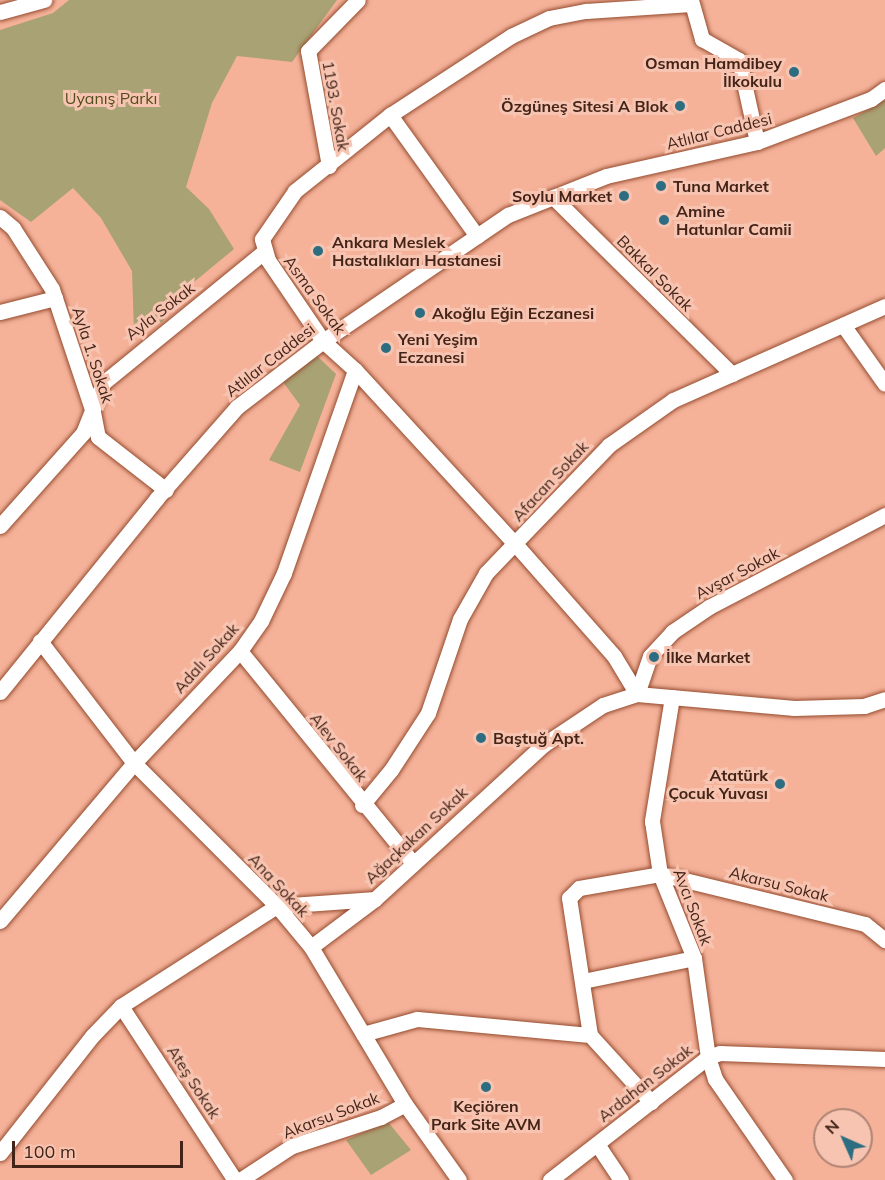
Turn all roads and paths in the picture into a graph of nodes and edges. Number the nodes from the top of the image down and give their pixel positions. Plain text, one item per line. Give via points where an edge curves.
1 (44, 0) edge
2 (358, 0) edge
3 (691, 2) edge
4 (0, 12) edge
5 (885, 89) edge
6 (390, 115) junction
7 (757, 142) junction
8 (329, 166) junction
9 (553, 197) junction
10 (0, 217) edge
11 (477, 236) junction
12 (265, 251) junction
13 (55, 298) junction
14 (885, 306) edge
15 (0, 312) edge
16 (843, 325) junction
17 (323, 341) junction
18 (355, 370) junction
19 (732, 374) junction
20 (885, 384) edge
21 (93, 412) junction
22 (166, 490) junction
23 (885, 515) edge
24 (0, 526) edge
25 (516, 545) junction
26 (40, 641) junction
27 (240, 651) junction
28 (0, 692) edge
29 (637, 694) junction
30 (672, 697) junction
31 (885, 699) edge
32 (134, 763) junction
33 (362, 805) junction
34 (413, 863) junction
35 (660, 874) junction
36 (375, 899) junction
37 (277, 906) junction
38 (0, 921) edge
39 (885, 940) edge
40 (311, 947) junction
41 (694, 958) junction
42 (583, 981) junction
43 (122, 1006) junction
44 (363, 1034) junction
45 (590, 1035) junction
46 (708, 1057) junction
47 (885, 1059) edge
48 (651, 1102) junction
49 (405, 1104) junction
50 (597, 1144) junction
51 (0, 1153) edge
52 (235, 1180) edge
53 (240, 1180) edge
54 (459, 1180) edge
55 (550, 1180) edge
56 (621, 1180) edge
57 (785, 1180) edge

1 - 4 street
2 - 8 street, 1193. Sokak via 308,51
3 - 6 street, Asma Sokak via 549,18 512,36
3 - 7 street via 702,39 739,60
5 - 7 street, Atlılar Caddesi via 871,99
6 - 8 street, Asma Sokak
6 - 11 street
7 - 9 street, Atlılar Caddesi via 606,176
8 - 12 street, Asma Sokak via 295,190 262,239
9 - 11 street, Atlılar Caddesi via 508,215
9 - 19 street, Bakkal Sokak
10 - 13 street, Ayla 1. Sokak via 13,228
11 - 17 street, Atlılar Caddesi
12 - 17 street, Asma Sokak
12 - 21 street, Ayla Sokak via 127,360 104,382
13 - 15 street
13 - 21 street, Ayla 1. Sokak
14 - 16 street, Afacan Sokak
16 - 19 street, Afacan Sokak
16 - 20 street
17 - 18 street, Asma Sokak
17 - 22 street, Atlılar Caddesi via 237,407
18 - 25 street, Asma Sokak
18 - 27 street, Adalı Sokak via 284,573 261,621
19 - 25 street, Afacan Sokak via 673,400 609,445
21 - 22 street, Ayla 1. Sokak via 98,437
21 - 24 street, Ayla Sokak via 83,434
22 - 26 street, Atlılar Caddesi
23 - 29 street, Avşar Sokak via 709,607 672,632 650,656
25 - 29 street, Asma Sokak via 614,656
25 - 33 street, Afacan Sokak via 486,573 460,619 428,713 392,770
26 - 28 street, Atlılar Caddesi
26 - 32 street, Ana Sokak via 89,699
27 - 32 street, Adalı Sokak
27 - 33 street, Alev Sokak
29 - 30 street, Ağaçkakan Sokak
29 - 34 street, Ağaçkakan Sokak via 603,705 543,745
30 - 31 street, Ağaçkakan Sokak via 794,708 864,706
30 - 35 street, Avcı Sokak via 652,821
32 - 37 street, Ana Sokak
32 - 38 street, Adalı Sokak
33 - 34 street, Alev Sokak
34 - 36 street, Ağaçkakan Sokak
35 - 39 street, Akarsu Sokak via 864,924
35 - 41 street, Avcı Sokak
35 - 42 street via 579,888 569,898
36 - 37 street, Ağaçkakan Sokak
36 - 40 street
37 - 40 street, Ana Sokak
37 - 43 street, Ağaçkakan Sokak
40 - 44 street, Ana Sokak
41 - 42 street
41 - 46 street, Avcı Sokak
42 - 45 street
43 - 51 street, Ağaçkakan Sokak via 93,1035
43 - 52 street, Ateş Sokak
44 - 45 street via 417,1019
44 - 49 street, Ana Sokak
45 - 48 street
46 - 47 street, Ardahan Sokak via 720,1053
46 - 48 street, Ardahan Sokak
46 - 57 street, Avcı Sokak via 715,1079
48 - 50 street, Ardahan Sokak
49 - 53 street, Akarsu Sokak via 292,1146
49 - 54 street, Ana Sokak
50 - 55 street, Ardahan Sokak
50 - 56 street

